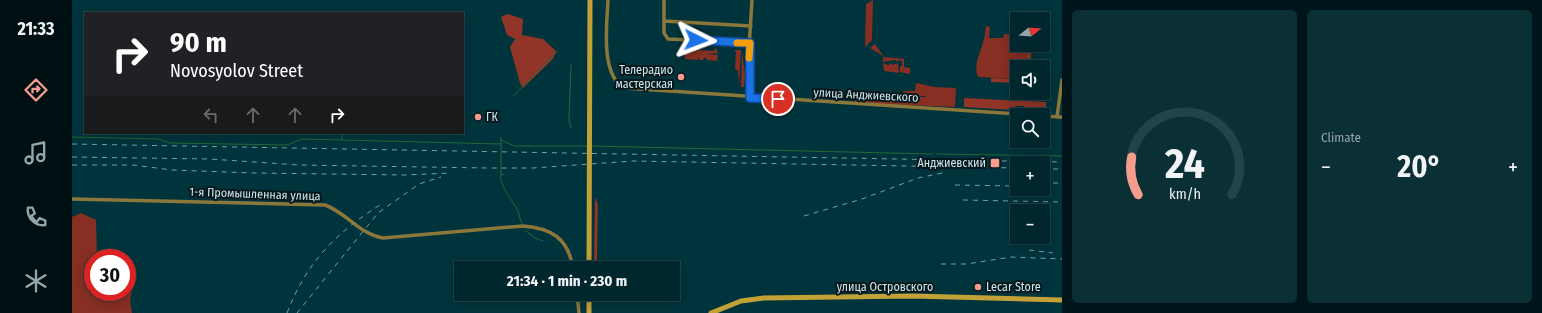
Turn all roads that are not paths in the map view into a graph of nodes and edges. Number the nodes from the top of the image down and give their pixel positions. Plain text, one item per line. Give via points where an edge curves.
1 (590, 0) edge
2 (608, 0) edge
3 (664, 0) edge
4 (752, 0) edge
5 (664, 21) junction
6 (751, 26) junction
7 (750, 43) junction
8 (1062, 80) edge
9 (750, 98) junction
10 (1010, 114) edge
11 (1050, 116) edge
12 (1057, 116) junction
13 (1062, 117) edge
14 (72, 199) edge
15 (572, 261) edge
16 (589, 261) edge
17 (1062, 300) edge
18 (577, 301) edge
19 (589, 301) edge
20 (579, 313) edge
21 (589, 313) edge
22 (711, 313) edge

1 - 16 street, bridge
2 - 9 street, улица Анджиевского via 608,56 611,73 619,86 631,90
3 - 5 street
4 - 6 street
5 - 6 street
5 - 7 street via 664,33 668,39
6 - 7 street
7 - 9 street
8 - 12 street
9 - 10 street, улица Анджиевского
11 - 12 street
12 - 13 street
14 - 15 street, 1-я Промышленная улица via 325,205 335,209 365,232 384,238 523,226 540,227 564,243
17 - 22 street, улица Островского via 913,296 764,298 741,301
18 - 20 street
19 - 21 street

